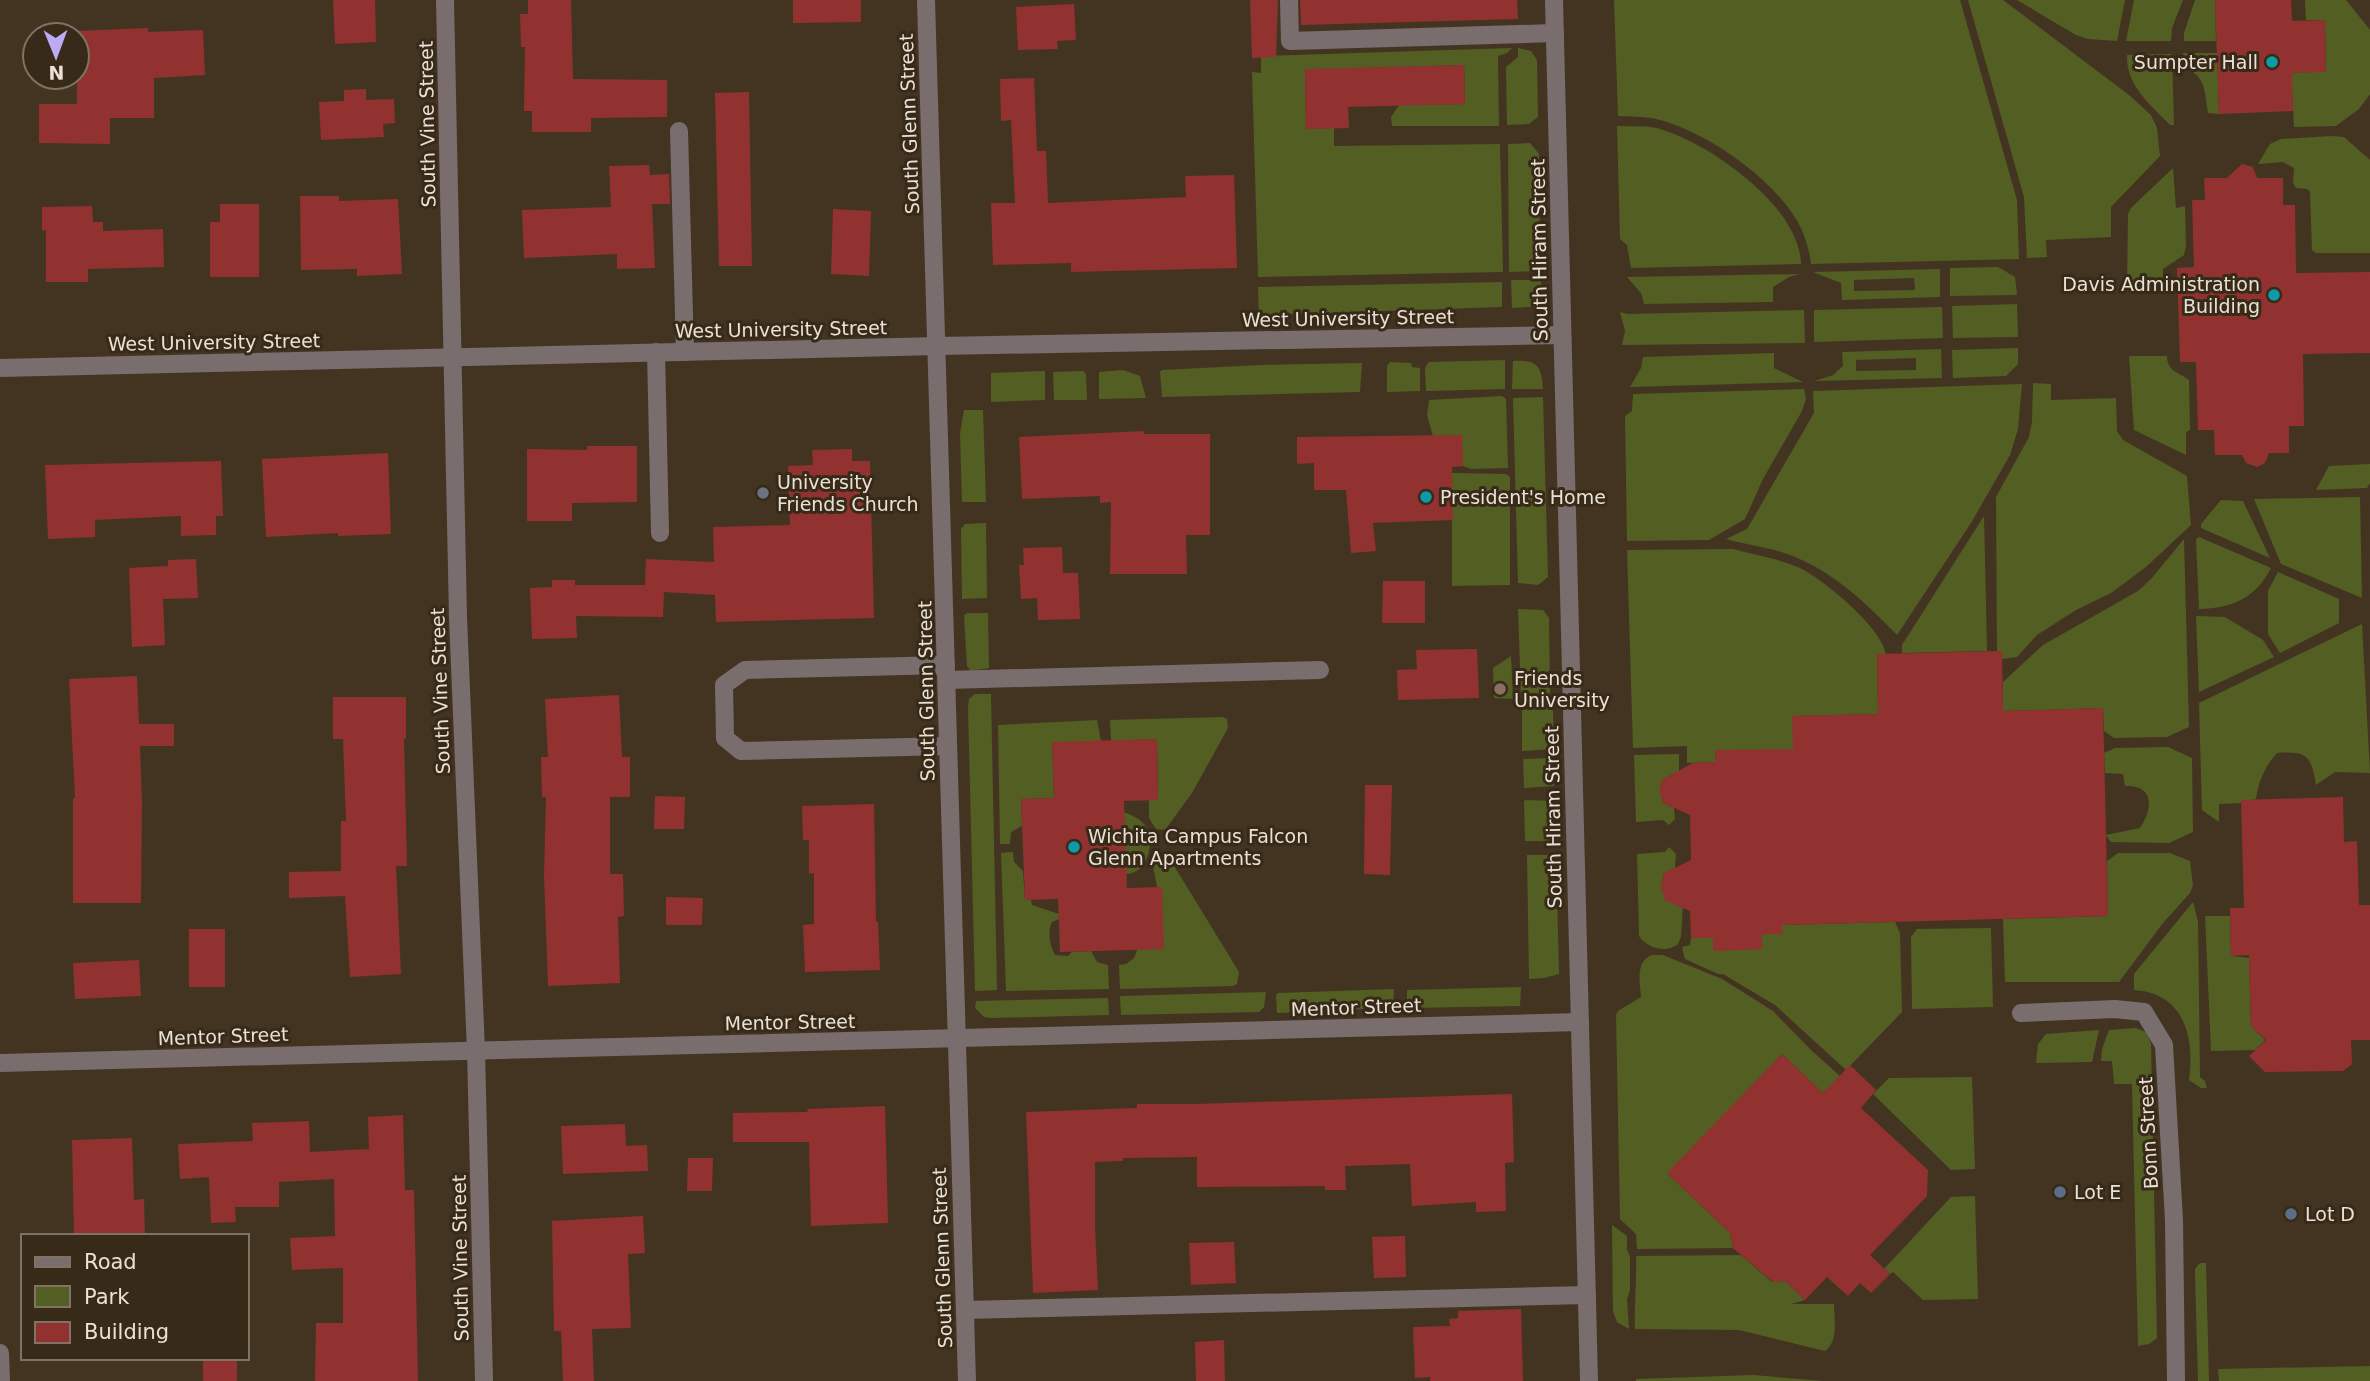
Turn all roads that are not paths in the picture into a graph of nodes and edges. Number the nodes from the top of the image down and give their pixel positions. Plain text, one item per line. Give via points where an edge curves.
1 (444, 0) edge
2 (926, 0) edge
3 (1289, 0) edge
4 (1554, 0) edge
5 (1555, 33) junction
6 (679, 131) dead end
7 (1562, 335) junction
8 (938, 346) junction
9 (656, 352) junction
10 (685, 352) junction
11 (453, 357) junction
12 (0, 369) edge
13 (660, 533) dead end
14 (1320, 670) dead end
15 (946, 673) junction
16 (948, 746) junction
17 (2021, 1013) dead end
18 (1580, 1022) junction
19 (956, 1039) junction
20 (476, 1051) junction
21 (0, 1063) edge
22 (1587, 1295) junction
23 (965, 1310) junction
24 (0, 1353) edge
25 (1, 1381) edge
26 (484, 1381) edge
27 (967, 1381) edge
28 (1589, 1381) edge
29 (2176, 1381) edge

1 - 11 street, South Vine Street
2 - 8 street, South Glenn Street
3 - 5 street via 1290,41
4 - 5 street, South Hiram Street
5 - 7 street, South Hiram Street
6 - 10 street
7 - 8 street, West University Street
7 - 18 street, South Hiram Street
8 - 10 street, West University Street
8 - 15 street, South Glenn Street
9 - 10 street, West University Street
9 - 11 street, West University Street
9 - 13 street
11 - 12 street, West University Street
11 - 20 street, South Vine Street via 458,617
14 - 15 street
15 - 16 street, South Glenn Street
15 - 16 street via 745,670 724,685 725,738 741,751
16 - 19 street, South Glenn Street
17 - 29 street, Bonn Street via 2144,1012 2164,1045 2174,1220
18 - 19 street, Mentor Street
18 - 22 street, South Hiram Street
19 - 20 street, Mentor Street
19 - 23 street, South Glenn Street
20 - 21 street, Mentor Street
20 - 26 street, South Vine Street
22 - 23 street
22 - 28 street, South Hiram Street
23 - 27 street, South Glenn Street
24 - 25 street

